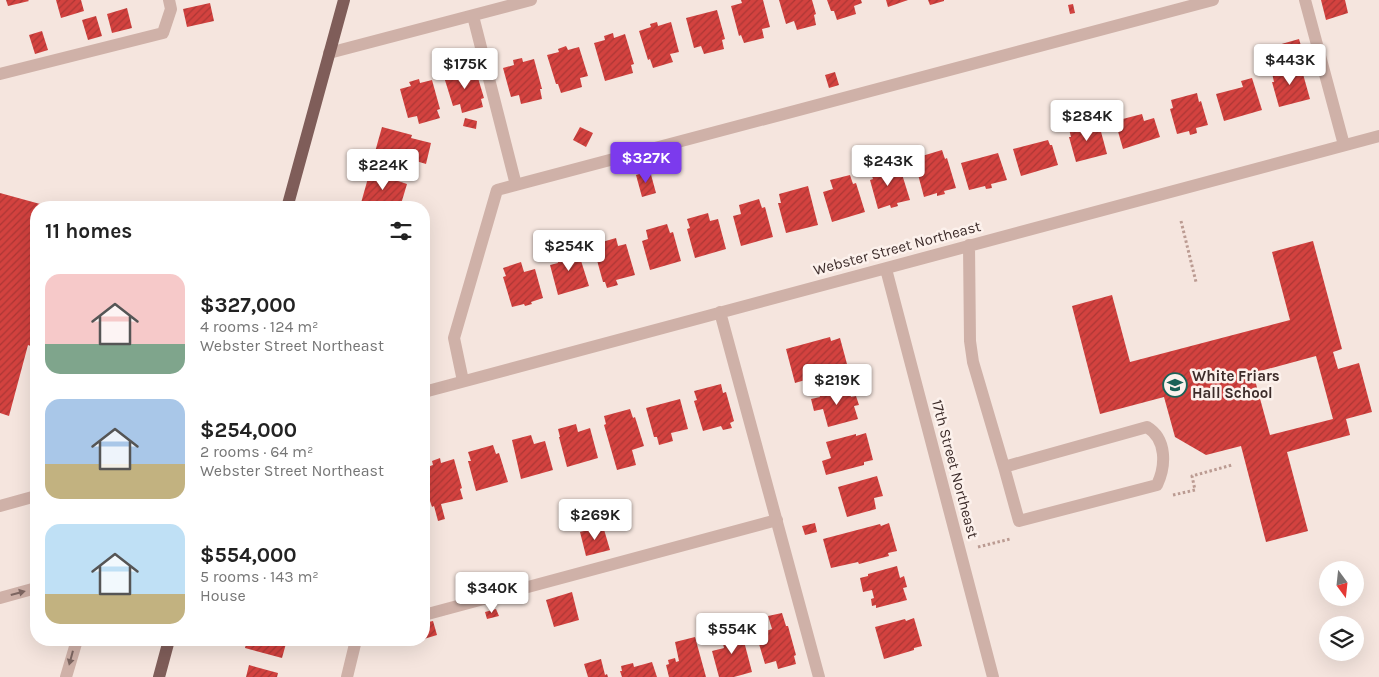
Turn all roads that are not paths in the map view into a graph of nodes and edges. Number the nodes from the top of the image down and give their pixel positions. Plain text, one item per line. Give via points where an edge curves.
1 (169, 0) edge
2 (344, 0) edge
3 (531, 0) edge
4 (1213, 0) edge
5 (1305, 0) edge
6 (472, 16) junction
7 (329, 53) junction
8 (0, 74) edge
9 (1379, 136) edge
10 (1344, 145) junction
11 (516, 185) junction
12 (289, 201) edge
13 (969, 246) junction
14 (886, 269) junction
15 (720, 312) junction
16 (463, 381) junction
17 (430, 390) edge
18 (1004, 467) junction
19 (30, 498) edge
20 (0, 506) edge
21 (777, 520) junction
22 (30, 590) edge
23 (0, 598) edge
24 (430, 613) edge
25 (74, 646) edge
26 (167, 646) edge
27 (355, 646) edge
28 (66, 677) edge
29 (159, 677) edge
30 (348, 677) edge
31 (819, 677) edge
32 (993, 677) edge

1 - 8 street via 172,9 163,33
2 - 7 main road
3 - 6 street
4 - 11 street
5 - 10 street
6 - 7 street
6 - 11 street
7 - 12 main road
9 - 10 street, Webster Street Northeast
10 - 13 street, Webster Street Northeast
11 - 16 street via 497,190 454,338
13 - 14 street, Webster Street Northeast
13 - 18 street via 972,355
14 - 15 street, Webster Street Northeast
14 - 32 street, 17th Street Northeast
15 - 16 street, Webster Street Northeast
15 - 21 street
16 - 17 street, Webster Street Northeast
18 - 18 street via 1146,427 1155,432 1164,460 1157,485 1019,521
19 - 20 street
21 - 24 street
21 - 31 street
23 -> 22 street
25 -> 28 street
26 - 29 main road
27 - 30 street

